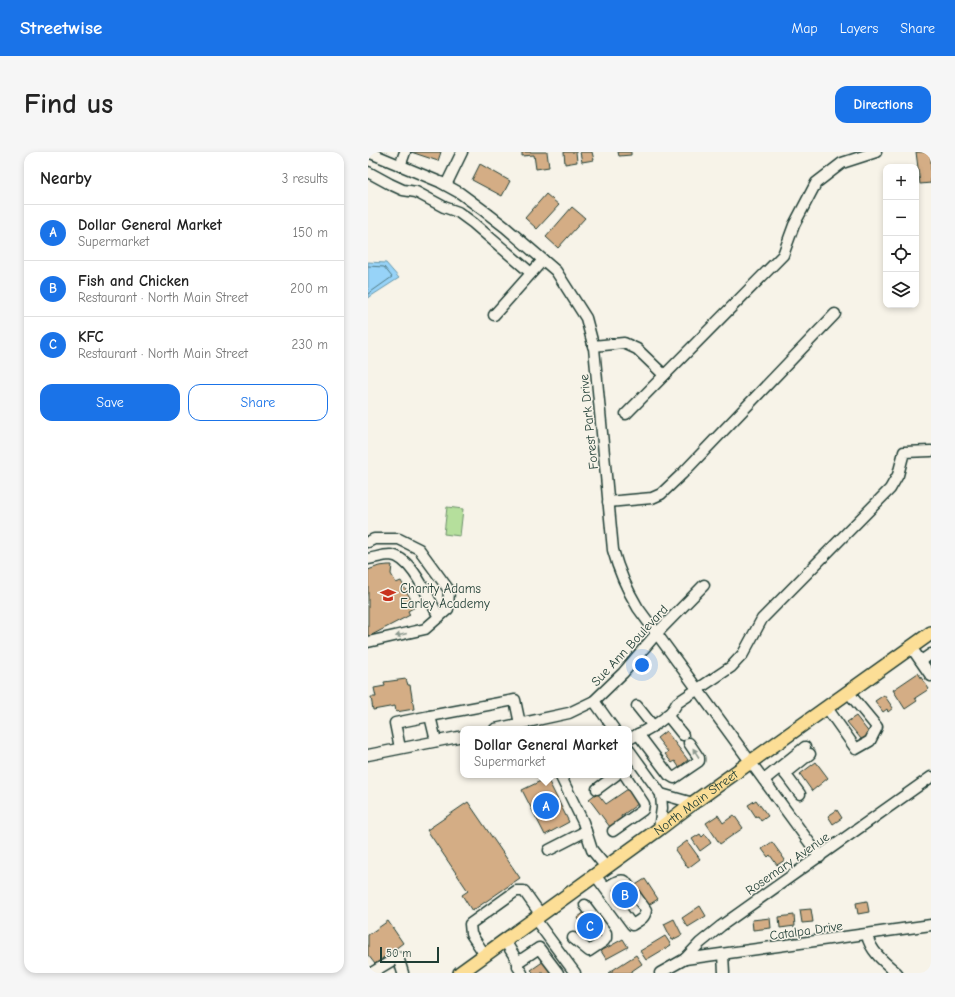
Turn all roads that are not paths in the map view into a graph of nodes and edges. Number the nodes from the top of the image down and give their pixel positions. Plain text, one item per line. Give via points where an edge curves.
1 (368, 152) edge
2 (405, 152) edge
3 (462, 152) edge
4 (876, 152) edge
5 (388, 156) edge
6 (400, 166) junction
7 (368, 172) edge
8 (446, 186) junction
9 (462, 195) junction
10 (452, 210) junction
11 (543, 260) junction
12 (531, 274) junction
13 (835, 314) dead end
14 (494, 315) dead end
15 (593, 346) junction
16 (664, 375) junction
17 (626, 414) dead end
18 (931, 451) edge
19 (608, 502) junction
20 (368, 542) edge
21 (426, 558) junction
22 (368, 559) edge
23 (413, 571) junction
24 (704, 585) dead end
25 (436, 620) junction
26 (656, 633) junction
27 (931, 633) edge
28 (368, 642) edge
29 (911, 647) junction
30 (931, 654) edge
31 (921, 661) junction
32 (931, 676) edge
33 (697, 689) junction
34 (848, 692) junction
35 (594, 701) junction
36 (637, 706) dead end
37 (827, 708) junction
38 (667, 715) junction
39 (430, 716) junction
40 (520, 724) junction
41 (542, 724) edge
42 (510, 726) edge
43 (612, 726) edge
44 (653, 726) junction
45 (638, 734) junction
46 (460, 737) edge
47 (632, 737) edge
48 (436, 741) junction
49 (400, 748) junction
50 (808, 751) dead end
51 (368, 755) edge
52 (633, 762) edge
53 (751, 762) junction
54 (782, 771) junction
55 (931, 777) edge
56 (561, 778) edge
57 (612, 778) edge
58 (627, 778) edge
59 (764, 780) junction
60 (597, 789) dead end
61 (661, 794) junction
62 (800, 794) dead end
63 (693, 803) junction
64 (659, 829) junction
65 (586, 831) junction
66 (613, 831) dead end
67 (549, 850) dead end
68 (820, 857) junction
69 (606, 867) junction
70 (595, 875) junction
71 (606, 888) junction
72 (585, 904) dead end
73 (538, 917) junction
74 (931, 926) edge
75 (867, 935) junction
76 (573, 938) dead end
77 (504, 941) junction
78 (723, 954) junction
79 (486, 955) junction
80 (685, 959) junction
81 (518, 962) junction
82 (372, 970) edge
83 (573, 970) edge
84 (403, 973) edge
85 (460, 973) edge
86 (522, 973) edge
87 (558, 973) edge
88 (562, 973) edge
89 (660, 973) edge
90 (724, 973) edge
91 (897, 973) edge

1 - 5 street, Forest Park Drive
2 - 6 street
3 - 8 street
4 - 16 street via 842,163 816,183 794,225 783,255
5 - 6 street, Forest Park Drive
6 - 8 street, Forest Park Drive
7 - 10 street
8 - 9 street, Forest Park Drive
9 - 10 street
9 - 11 street, Forest Park Drive
10 - 12 street via 473,223
11 - 12 street
11 - 15 street, Forest Park Drive via 556,271 586,318
12 - 14 street
13 - 19 street via 661,494 652,498
15 - 16 street via 624,343 637,349
15 - 19 street, Forest Park Drive
16 - 17 street
18 - 33 street via 904,452 898,475 890,489 762,619 743,654 731,667
19 - 26 street, Forest Park Drive via 613,550 618,568 627,590
20 - 21 street via 374,539 399,538 419,549
21 - 23 street
21 - 25 street via 449,590 448,609
22 - 23 street via 390,555 400,558
23 - 25 street
24 - 26 street, Sue Ann Boulevard
25 -> 28 street via 425,628
26 - 33 street, Forest Park Drive
26 - 35 street, Sue Ann Boulevard via 623,674
27 - 29 main road, North Main Street
29 - 31 street
29 - 34 main road, North Main Street
30 - 31 street
31 - 32 street
33 - 38 street via 676,703
33 - 53 street, Forest Park Drive
34 - 37 main road, North Main Street
34 - 37 street via 877,727 870,741 856,749
35 - 41 street, Sue Ann Boulevard
35 - 43 street
36 - 44 street
37 - 53 main road, North Main Street
38 - 44 street
45 -> 38 street via 674,778 699,761 699,758
39 - 40 street via 515,700
39 - 48 street
39 - 49 street via 395,723
40 - 41 street, Sue Ann Boulevard
40 - 42 street, Sue Ann Boulevard
44 - 45 street
45 - 47 street
46 - 48 street
48 - 49 street
49 - 51 street
50 - 54 street
52 - 61 street
53 - 59 street, Forest Park Drive
53 - 63 main road, North Main Street
54 - 59 street
54 - 62 street
55 - 68 street, Rosemary Avenue
56 - 65 street
57 - 60 street
58 - 66 street via 644,807
59 - 68 street, Forest Park Drive
61 - 63 street
61 - 64 street
63 - 64 main road, North Main Street
64 - 69 main road, North Main Street
65 - 67 street
65 - 69 street via 592,850
68 - 80 street, Rosemary Avenue via 720,926
69 - 70 main road, North Main Street
70 - 71 street
70 - 73 main road, North Main Street
71 - 71 street via 632,925 646,914 646,910 626,881 617,881
72 - 76 street via 606,934 606,938 589,951
73 - 77 main road, North Main Street
73 - 79 street via 524,891 516,891 470,924 471,934
73 - 83 street
74 - 75 street, Catalpa Drive
75 - 78 street, Catalpa Drive
75 - 91 street via 875,951
77 - 79 main road, North Main Street
77 - 81 street
78 - 80 street, Catalpa Drive
78 - 90 street
79 - 85 main road, North Main Street
80 - 89 street, Rosemary Avenue
81 - 86 street
81 - 87 street via 539,948
82 - 84 street via 398,957
83 - 88 street

